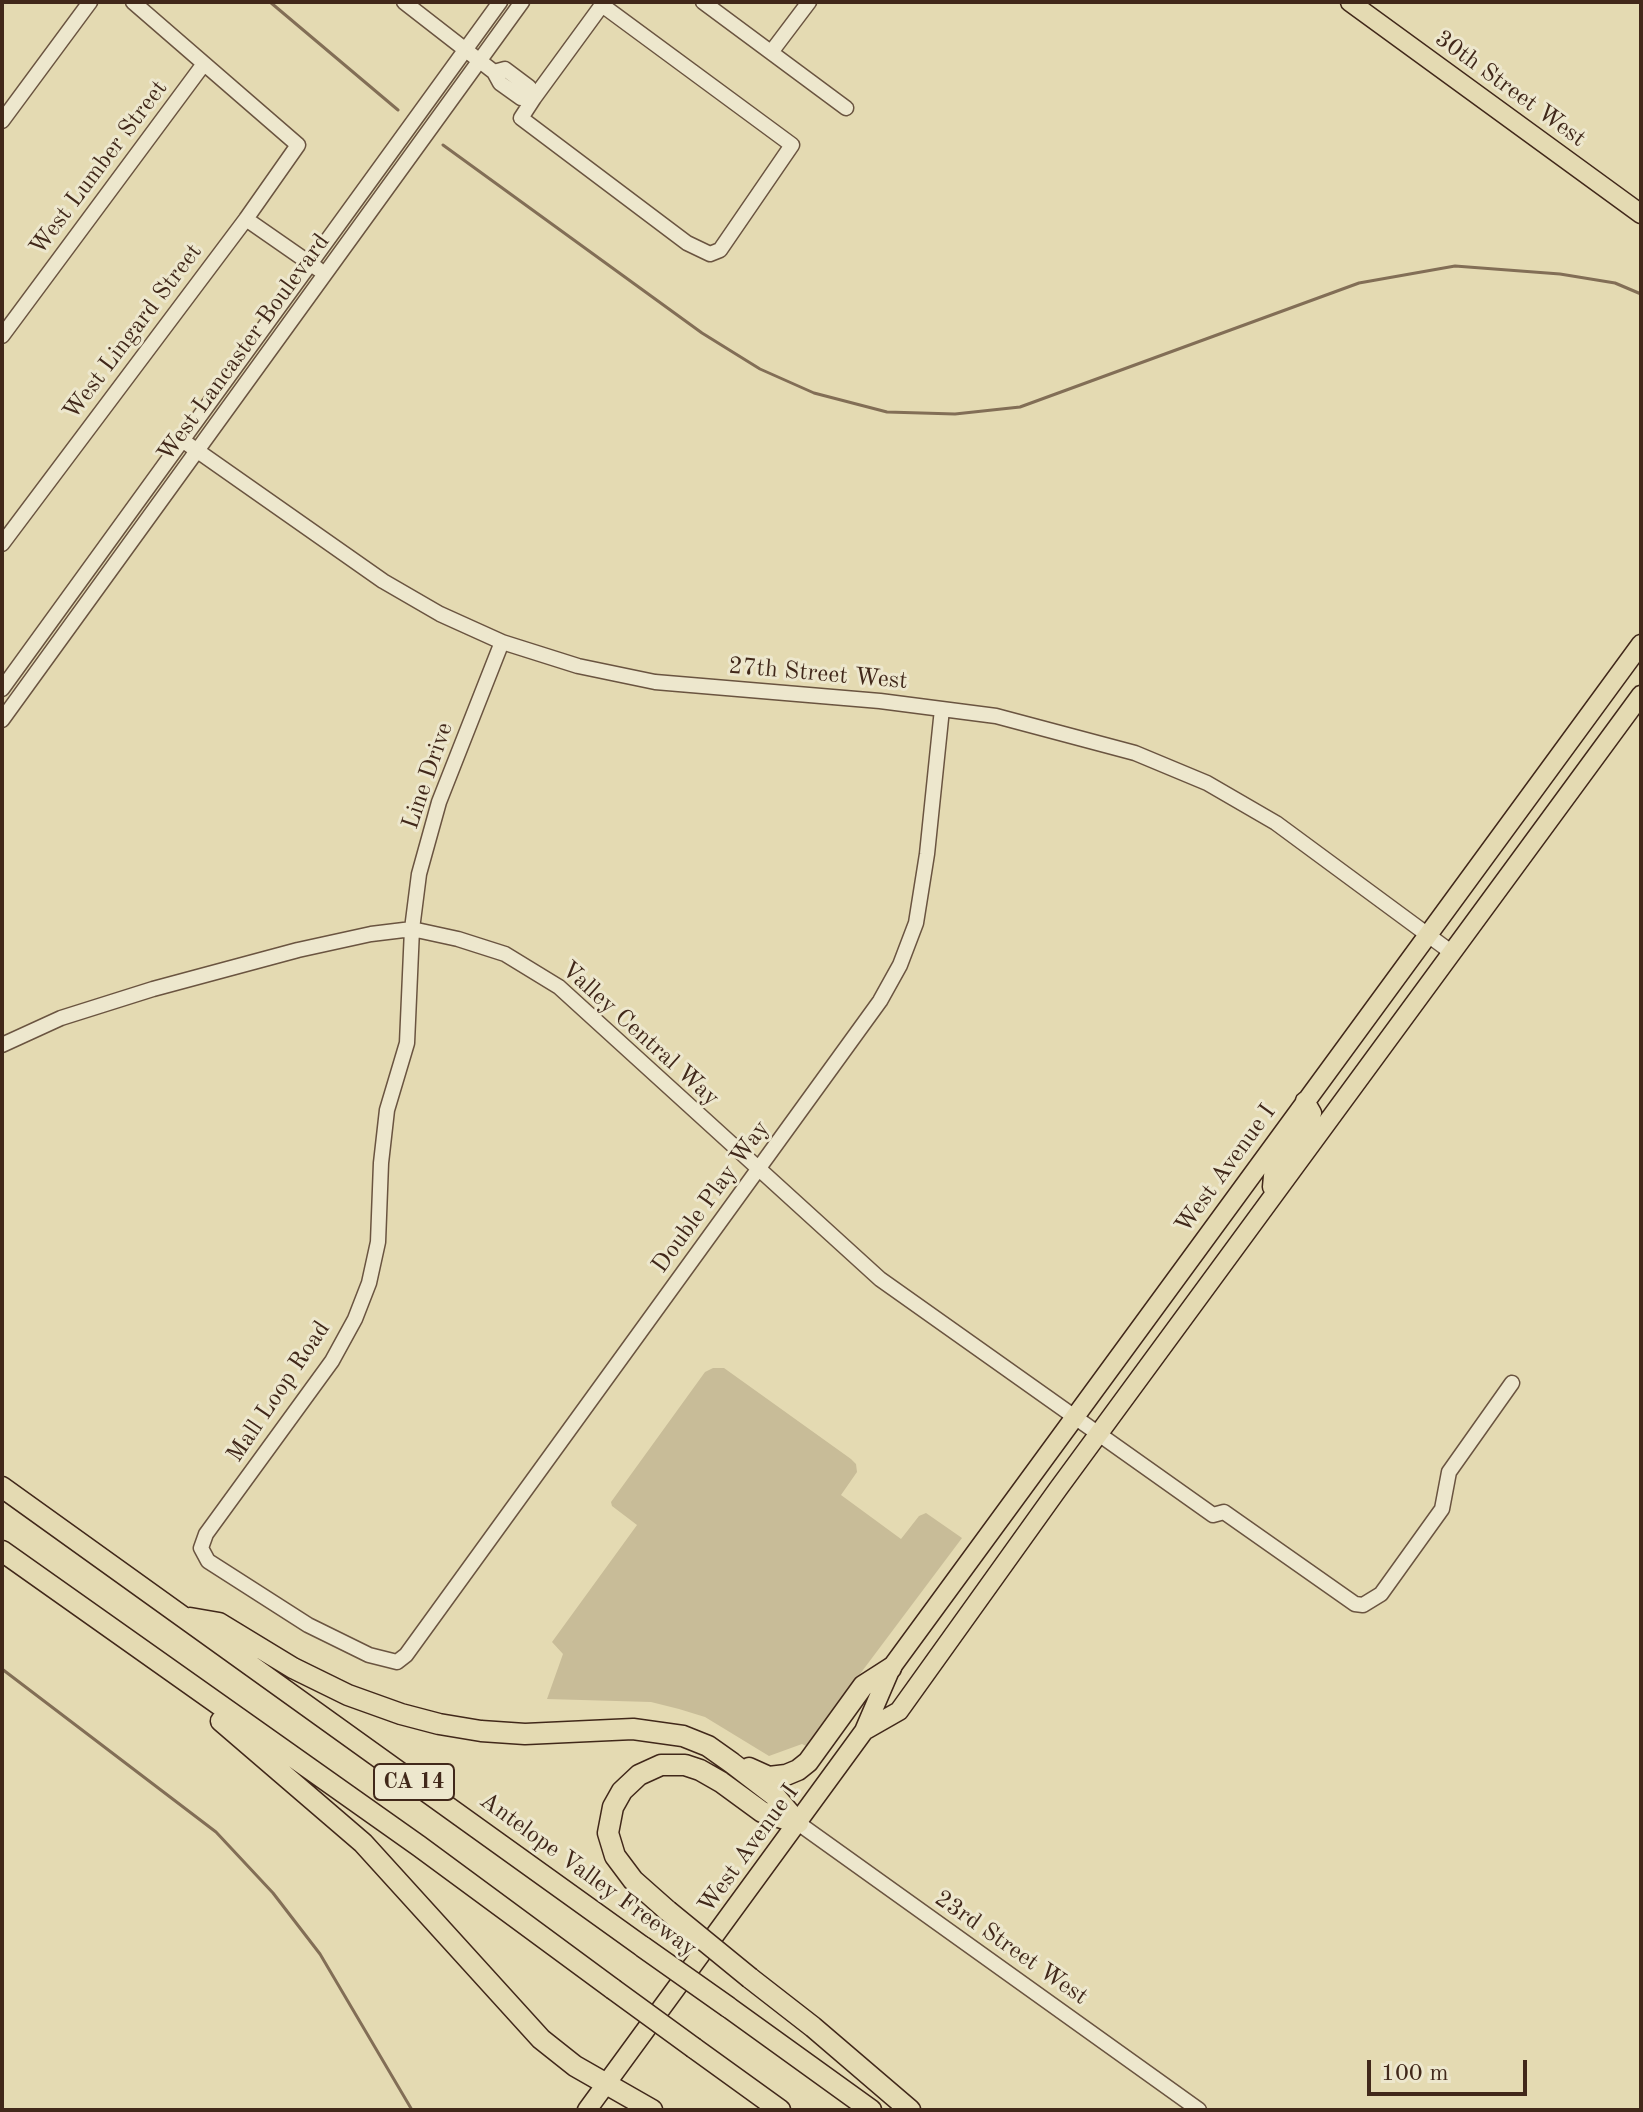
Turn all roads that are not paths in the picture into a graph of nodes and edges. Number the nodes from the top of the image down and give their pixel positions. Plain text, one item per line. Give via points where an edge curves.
1 (90, 2) edge
2 (133, 2) edge
3 (404, 2) edge
4 (500, 2) edge
5 (522, 2) edge
6 (703, 2) edge
7 (809, 2) edge
8 (1350, 2) edge
9 (465, 50) junction
10 (772, 51) junction
11 (480, 60) junction
12 (203, 65) junction
13 (533, 97) junction
14 (846, 108) dead end
15 (2, 121) edge
16 (1641, 214) edge
17 (246, 219) junction
18 (310, 264) junction
19 (325, 274) junction
20 (2, 336) edge
21 (182, 440) junction
22 (197, 451) junction
23 (2, 544) edge
24 (502, 642) junction
25 (1641, 644) edge
26 (2, 689) edge
27 (1641, 695) edge
28 (7, 701) edge
29 (942, 709) junction
30 (2, 720) edge
31 (412, 929) junction
32 (1428, 935) junction
33 (1451, 952) junction
34 (2, 1045) edge
35 (1305, 1101) junction
36 (758, 1170) junction
37 (1271, 1198) junction
38 (1512, 1383) dead end
39 (1076, 1417) junction
40 (1098, 1434) junction
41 (2, 1487) edge
42 (2, 1551) edge
43 (185, 1617) junction
44 (397, 1662) joint
45 (891, 1668) junction
46 (187, 1683) junction
47 (864, 1731) junction
48 (732, 1763) junction
49 (798, 1823) junction
50 (605, 2084) junction
51 (587, 2110) edge
52 (652, 2110) edge
53 (780, 2110) edge
54 (871, 2110) edge
55 (910, 2110) edge
56 (1199, 2110) edge

1 - 15 street
2 - 12 street
3 - 9 street
4 - 9 street, West Lancaster Boulevard
5 - 11 street, West Lancaster Boulevard
6 - 10 street
7 - 10 street
8 - 16 main road, 30th Street West
9 - 11 street
9 - 18 street, West Lancaster Boulevard
10 - 14 street
11 - 13 street via 521,98
11 - 19 street, West Lancaster Boulevard
12 - 17 street, West Lingard Street via 298,145
12 - 20 street, West Lumber Street
13 - 13 street via 521,118 687,243 710,254 720,250 792,145 602,5
17 - 18 street
17 - 23 street, West Lingard Street
18 - 19 street
18 - 21 street, West Lancaster Boulevard
19 - 22 street, West Lancaster Boulevard
21 - 22 street, 27th Street West
21 - 26 street, West Lancaster Boulevard
22 - 24 street, 27th Street West via 383,581
22 - 28 street, West Lancaster Boulevard
24 - 29 street, 27th Street West via 655,682
24 - 31 street, Line Drive via 439,802 419,874
25 - 32 main road, West Avenue I
27 - 33 main road, West Avenue I
28 - 30 street, West Lancaster Boulevard
29 - 32 street, 27th Street West via 1082,737 1207,783 1276,823
29 - 36 street, Double Play Way via 916,923 900,965 880,1001
31 - 34 street, Valley Central Way via 298,950 153,989 61,1018
31 - 36 street, Valley Central Way via 505,954 559,987
31 - 44 street, Mall Loop Road via 407,1043 387,1110 378,1242 369,1283 332,1361 201,1548 208,1561 308,1625 369,1655
32 - 33 street, 27th Street West
32 - 35 main road, West Avenue I
33 - 37 main road, West Avenue I
35 - 37 main road via 1312,1113 1273,1176
35 - 39 main road, West Avenue I
36 - 39 street, Valley Central Way via 880,1279
36 - 44 street, Double Play Way
37 - 40 main road, West Avenue I
38 - 40 street, Valley Central Way via 1449,1472 1442,1509 1381,1594 1363,1605 1224,1512 1213,1515
39 - 40 street, Valley Central Way
39 - 45 main road, West Avenue I
40 - 47 main road, West Avenue I via 899,1711
41 - 43 highway, Antelope Valley Freeway / CA 14
42 - 46 highway, CA 14
43 - 48 highway via 219,1623 293,1668 401,1714 525,1734 661,1731 708,1746
43 - 54 highway, Antelope Valley Freeway / CA 14, bridge
45 - 47 main road, West Avenue I
45 - 48 highway via 863,1686 798,1770 769,1777
46 - 50 highway via 220,1720 363,1843 541,2039
46 - 53 highway, CA 14, bridge
47 - 49 main road, West Avenue I
48 - 49 highway via 775,1796
49 - 50 main road, West Avenue I
49 - 55 highway, bridge via 762,1812 721,1782 685,1765 661,1765 622,1791 608,1833 615,1856 633,1880
49 - 56 street, 23rd Street West
50 - 51 main road, West Avenue I
50 - 52 highway

